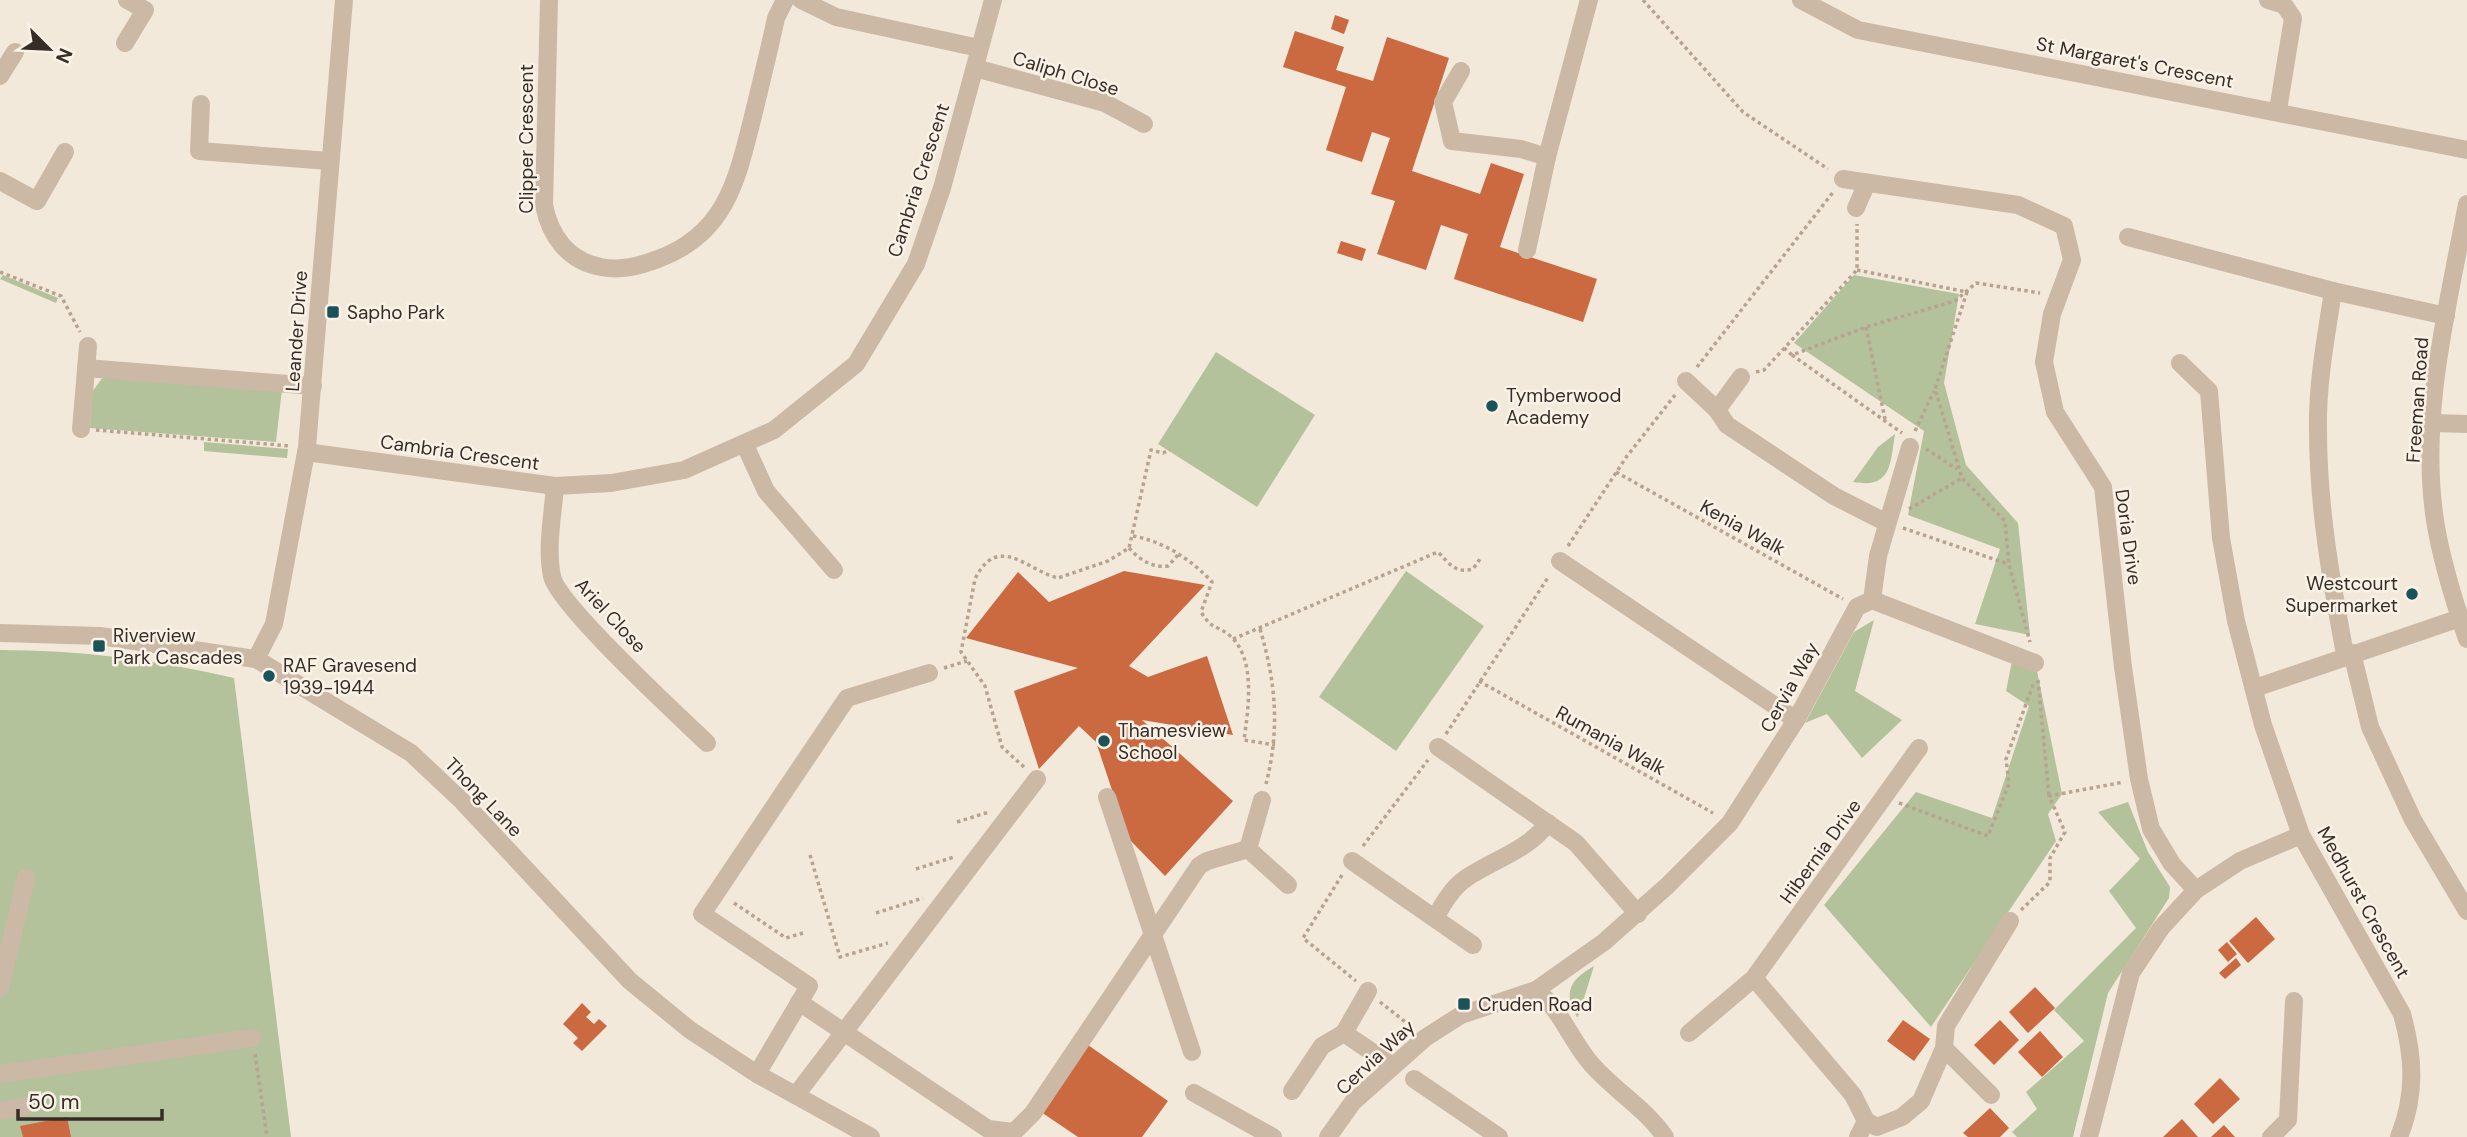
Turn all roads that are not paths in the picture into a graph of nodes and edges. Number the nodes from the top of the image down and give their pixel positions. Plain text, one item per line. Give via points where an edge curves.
1 (127, 0) edge
2 (344, 0) edge
3 (548, 0) edge
4 (785, 0) edge
5 (801, 0) edge
6 (992, 0) edge
7 (1589, 0) edge
8 (1802, 0) edge
9 (2268, 0) edge
10 (125, 43) dead end
11 (979, 48) junction
12 (15, 51) dead end
13 (975, 68) junction
14 (1461, 71) dead end
15 (0, 76) edge
16 (201, 104) dead end
17 (2278, 110) junction
18 (1143, 124) dead end
19 (2467, 150) edge
20 (65, 152) dead end
21 (1547, 157) junction
22 (329, 161) junction
23 (1843, 179) road end
24 (0, 181) edge
25 (1867, 183) junction
26 (2467, 204) edge
27 (1856, 208) road end
28 (2128, 237) dead end
29 (1527, 250) dead end
30 (2333, 291) junction
31 (2446, 316) junction
32 (88, 346) road end
33 (2180, 363) dead end
34 (86, 368) junction
35 (1741, 377) road end
36 (1686, 381) road end
37 (313, 386) junction
38 (1717, 410) junction
39 (2433, 423) junction
40 (2467, 424) edge
41 (81, 429) road end
42 (1910, 443) road end
43 (745, 445) junction
44 (307, 450) junction
45 (555, 486) junction
46 (1887, 523) junction
47 (1560, 561) road end
48 (834, 570) dead end
49 (1864, 604) junction
50 (2460, 618) junction
51 (0, 633) edge
52 (2467, 639) edge
53 (2349, 654) junction
54 (256, 659) junction
55 (2035, 663) road end
56 (929, 673) road end
57 (2255, 688) junction
58 (1796, 720) junction
59 (707, 744) dead end
60 (1438, 747) road end
61 (1919, 748) dead end
62 (1037, 779) road end
63 (1107, 797) dead end
64 (1262, 800) road end
65 (1548, 823) junction
66 (2301, 835) junction
67 (1248, 849) junction
68 (1352, 861) road end
69 (26, 878) dead end
70 (1288, 886) dead end
71 (2196, 890) junction
72 (2467, 911) edge
73 (1638, 915) junction
74 (1435, 918) junction
75 (2010, 921) road end
76 (1154, 933) junction
77 (1473, 945) dead end
78 (1754, 978) junction
79 (0, 988) edge
80 (1536, 990) junction
81 (1368, 991) road end
82 (2294, 1001) dead end
83 (799, 1002) junction
84 (1344, 1033) junction
85 (1689, 1033) dead end
86 (844, 1034) junction
87 (252, 1038) road end
88 (1944, 1048) junction
89 (1192, 1052) dead end
90 (1391, 1065) junction
91 (0, 1074) edge
92 (757, 1074) junction
93 (1414, 1079) dead end
94 (1292, 1091) dead end
95 (1194, 1093) dead end
96 (796, 1095) junction
97 (1991, 1095) dead end
98 (24, 1106) dead end
99 (0, 1111) edge
100 (1862, 1129) edge
101 (872, 1137) edge
102 (1273, 1137) edge
103 (1328, 1137) edge
104 (1499, 1137) edge
105 (1665, 1137) edge
106 (2089, 1137) edge
107 (2272, 1137) edge
108 (2399, 1137) edge

1 - 10 street via 145,10
2 - 22 street, Leander Drive
3 - 4 street, Clipper Crescent via 547,223 553,236 577,258 617,270 683,247 716,218 732,191 776,18
5 - 11 street via 836,17
6 - 11 street, Cambria Crescent
7 - 21 street
8 - 17 street, St Margaret's Crescent via 1858,30
9 - 17 street via 2284,5 2293,18
11 - 13 street, Cambria Crescent
12 - 15 street
13 - 18 street, Caliph Close via 1105,103
13 - 43 street, Cambria Crescent via 916,264 856,364 774,430
14 - 21 street via 1443,102 1452,141 1521,149
16 - 22 street via 199,152
17 - 19 street, St Margaret's Crescent
20 - 24 street via 37,201
21 - 29 street
22 - 37 street, Leander Drive
23 - 25 street, Doria Drive
25 - 27 street
25 - 71 street, Doria Drive via 2018,205 2064,226 2072,260 2052,314 2044,362 2055,412 2103,487 2140,779 2151,829 2172,864
26 - 31 street, Freeman Road
28 - 30 street
30 - 31 street
30 - 53 street via 2323,354 2319,469 2331,579
31 - 39 street, Freeman Road
32 - 34 street
33 - 57 street, Medhurst Crescent via 2209,391 2221,538 2236,621
34 - 37 street
34 - 41 street
35 - 38 street
36 - 38 street
37 - 44 street, Leander Drive
38 - 46 street via 1727,425 1834,496
39 - 40 street
39 - 50 street, Freeman Road via 2435,520
42 - 46 street, Cervia Way
43 - 45 street, Cambria Crescent via 684,470
43 - 48 street via 766,491
44 - 45 street, Cambria Crescent
44 - 54 street, Leander Drive via 274,624
45 - 59 street, Ariel Close via 552,579 567,603
46 - 49 street, Cervia Way
47 - 58 street
49 - 55 street
49 - 58 street, Cervia Way
50 - 52 street, Freeman Road
50 - 53 street
51 - 54 street, Thong Lane via 100,636
53 - 57 street
53 - 72 street via 2370,727 2413,820
54 - 92 street, Thong Lane via 411,753 630,981 690,1030
56 - 83 street via 847,698 702,914 808,986
57 - 66 street, Medhurst Crescent
58 - 73 street, Cervia Way via 1730,823
60 - 65 street
61 - 78 street, Hibernia Drive
62 - 86 street
63 - 76 street
64 - 67 street
65 - 73 street via 1586,852
65 - 74 street via 1518,851 1465,879
66 - 71 street via 2240,861
66 - 108 street, Medhurst Crescent via 2402,1014 2413,1078
67 - 70 street
67 - 76 street via 1202,863
68 - 74 street
69 - 79 street
71 - 106 street via 2161,928 2132,974
73 - 80 street, Cervia Way
74 - 77 street
75 - 88 street via 1945,1026
76 - 86 street via 1033,1113 1014,1132 988,1129
76 - 89 street
78 - 85 street, Hibernia Drive
78 - 100 street via 1853,1095
80 - 90 street, Cervia Way via 1461,1015
80 - 105 street via 1559,1012 1589,1062
81 - 84 street
82 - 107 street via 2288,1121
83 - 86 street
83 - 92 street
84 - 90 street
84 - 94 street via 1322,1046
86 - 96 street
87 - 91 street
88 - 97 street
88 - 100 street via 1921,1101 1902,1117
90 - 103 street, Cervia Way via 1353,1102
92 - 96 street, Thong Lane
93 - 104 street
95 - 102 street
96 - 101 street, Thong Lane
98 - 99 street

